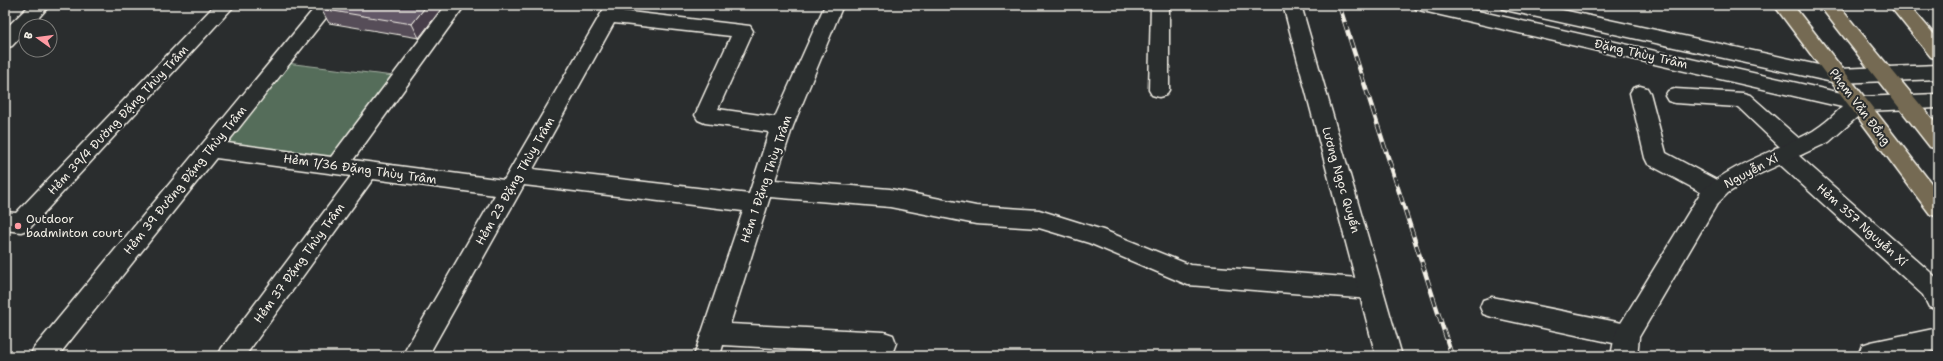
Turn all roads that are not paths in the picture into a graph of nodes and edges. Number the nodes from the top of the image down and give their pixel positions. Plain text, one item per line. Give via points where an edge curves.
1 (41, 5) edge
2 (226, 5) edge
3 (327, 5) edge
4 (456, 5) edge
5 (834, 5) edge
6 (1160, 5) edge
7 (1292, 5) edge
8 (1423, 5) edge
9 (1510, 5) edge
10 (1783, 5) edge
11 (1828, 5) edge
12 (1898, 5) edge
13 (611, 11) edge
14 (5, 41) edge
15 (1938, 52) edge
16 (1938, 72) edge
17 (1884, 74) junction
18 (1837, 76) junction
19 (1159, 90) dead end
20 (1640, 93) dead end
21 (1675, 96) dead end
22 (1938, 101) edge
23 (1907, 102) junction
24 (1859, 104) junction
25 (782, 126) junction
26 (1938, 141) edge
27 (211, 149) junction
28 (1789, 151) junction
29 (336, 166) junction
30 (367, 170) junction
31 (513, 183) junction
32 (1716, 190) junction
33 (759, 196) junction
34 (1938, 208) edge
35 (5, 221) edge
36 (1371, 289) junction
37 (1938, 300) edge
38 (1492, 307) dead end
39 (1938, 339) edge
40 (884, 343) dead end
41 (711, 345) edge
42 (1626, 346) edge
43 (43, 356) edge
44 (231, 356) edge
45 (414, 356) edge
46 (1389, 356) edge
47 (1874, 356) edge

1 - 14 street
2 - 35 street, Hẻm 39/4 Đường Đặng Thùy Trâm via 21,223
3 - 27 street, Hẻm 39 Đường Đặng Thùy Trâm
4 - 29 street
5 - 25 street, Hẻm 1 Đặng Thùy Trâm
6 - 19 street
7 - 36 street, Lương Ngọc Quyến
8 - 24 street, Đặng Thùy Trâm
9 - 18 street, Đặng Thùy Trâm
10 - 18 main road, Phạm Văn Đồng
11 - 17 main road
12 - 15 main road
13 - 25 street via 743,31 705,115
13 - 31 street, Hẻm 23 Đặng Thùy Trâm
16 - 17 street
17 - 18 street
17 - 23 main road
18 - 24 main road, Phạm Văn Đồng
20 - 32 street via 1656,158
21 - 28 street, Hẻm 357 Nguyễn Xí via 1743,100
22 - 23 street
23 - 24 street
23 - 26 main road
24 - 28 street, Nguyễn Xí via 1822,136
24 - 34 main road, Phạm Văn Đồng
25 - 33 street, Hẻm 1 Đặng Thùy Trâm
27 - 29 street, Hẻm 1/36 Đặng Thùy Trâm
27 - 43 street, Hẻm 39 Đường Đặng Thùy Trâm
28 - 32 street, Nguyễn Xí
28 - 37 street, Hẻm 357 Nguyễn Xí via 1932,288
29 - 30 street, Hẻm 1/36 Đặng Thùy Trâm
30 - 31 street, Hẻm 1/36 Đặng Thùy Trâm
30 - 44 street, Hẻm 37 Đặng Thùy Trâm
31 - 33 street, Hẻm 1/36 Đặng Thùy Trâm
31 - 45 street, Hẻm 23 Đặng Thùy Trâm
32 - 42 street, Nguyễn Xí via 1709,198
33 - 36 street, Hẻm 1/36 Đặng Thùy Trâm via 890,198 976,215 1039,219 1095,236 1188,275
33 - 41 street, Hẻm 1 Đặng Thùy Trâm
36 - 46 street, Lương Ngọc Quyến
38 - 42 street
39 - 47 street via 1872,353
40 - 41 street

